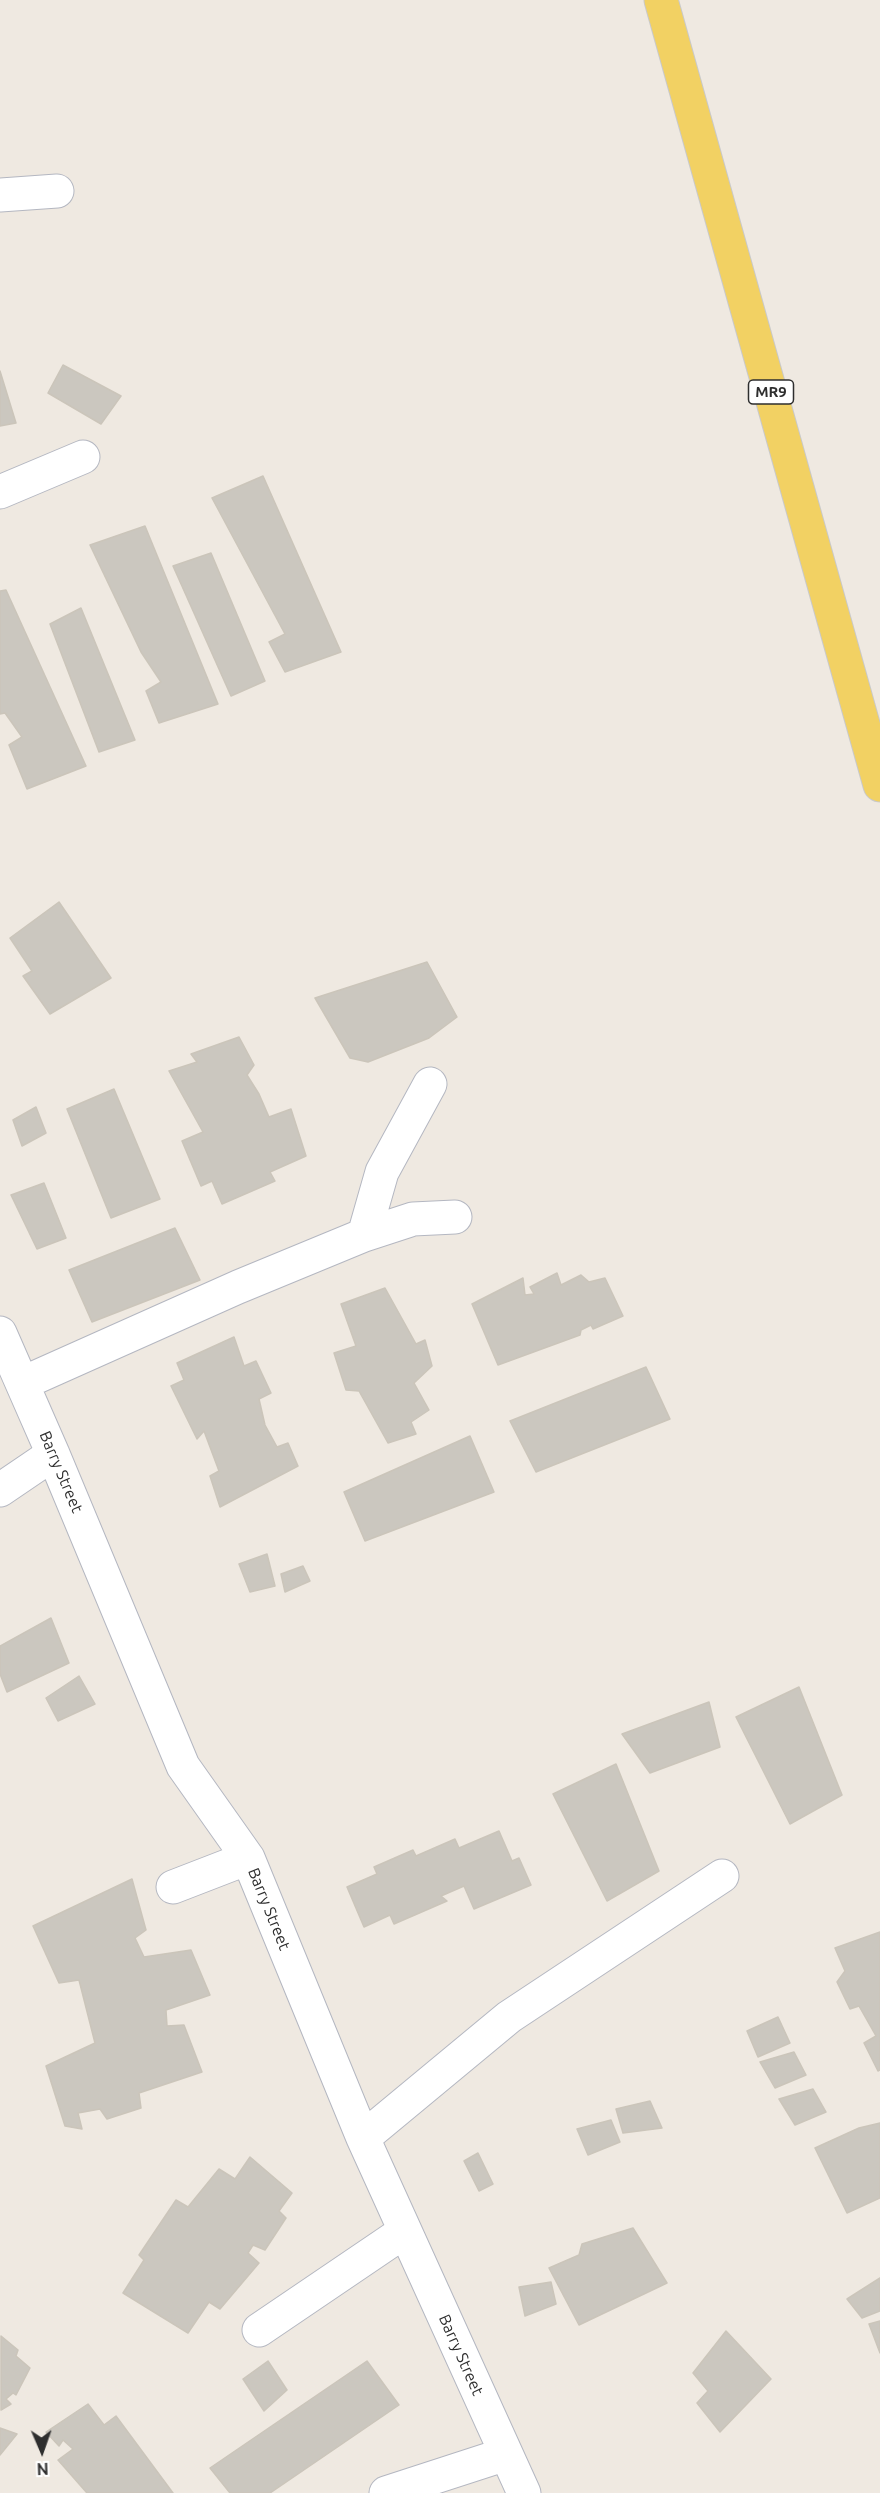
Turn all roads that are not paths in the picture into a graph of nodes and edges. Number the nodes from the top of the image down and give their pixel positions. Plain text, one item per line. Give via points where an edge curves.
1 (661, 0) edge
2 (57, 191) dead end
3 (0, 195) edge
4 (83, 457) dead end
5 (0, 492) edge
6 (880, 785) edge
7 (430, 1084) dead end
8 (455, 1216) dead end
9 (364, 1234) junction
10 (0, 1333) edge
11 (23, 1383) junction
12 (53, 1454) junction
13 (0, 1490) edge
14 (248, 1858) junction
15 (722, 1876) dead end
16 (173, 1887) dead end
17 (363, 2138) junction
18 (405, 2231) junction
19 (259, 2330) dead end
20 (506, 2454) junction
21 (386, 2493) edge
22 (524, 2493) edge

1 - 6 main road, MR9
2 - 3 street
4 - 5 street
7 - 9 street via 382,1172
8 - 9 street via 413,1219
9 - 11 street
10 - 11 street, Barry Street
11 - 12 street, Barry Street
12 - 13 street
12 - 14 street, Barry Street via 183,1766
14 - 16 street
14 - 17 street, Barry Street
15 - 17 street via 509,2016
17 - 18 street, Barry Street
18 - 19 street
18 - 20 street, Barry Street
20 - 21 street
20 - 22 street, Barry Street

